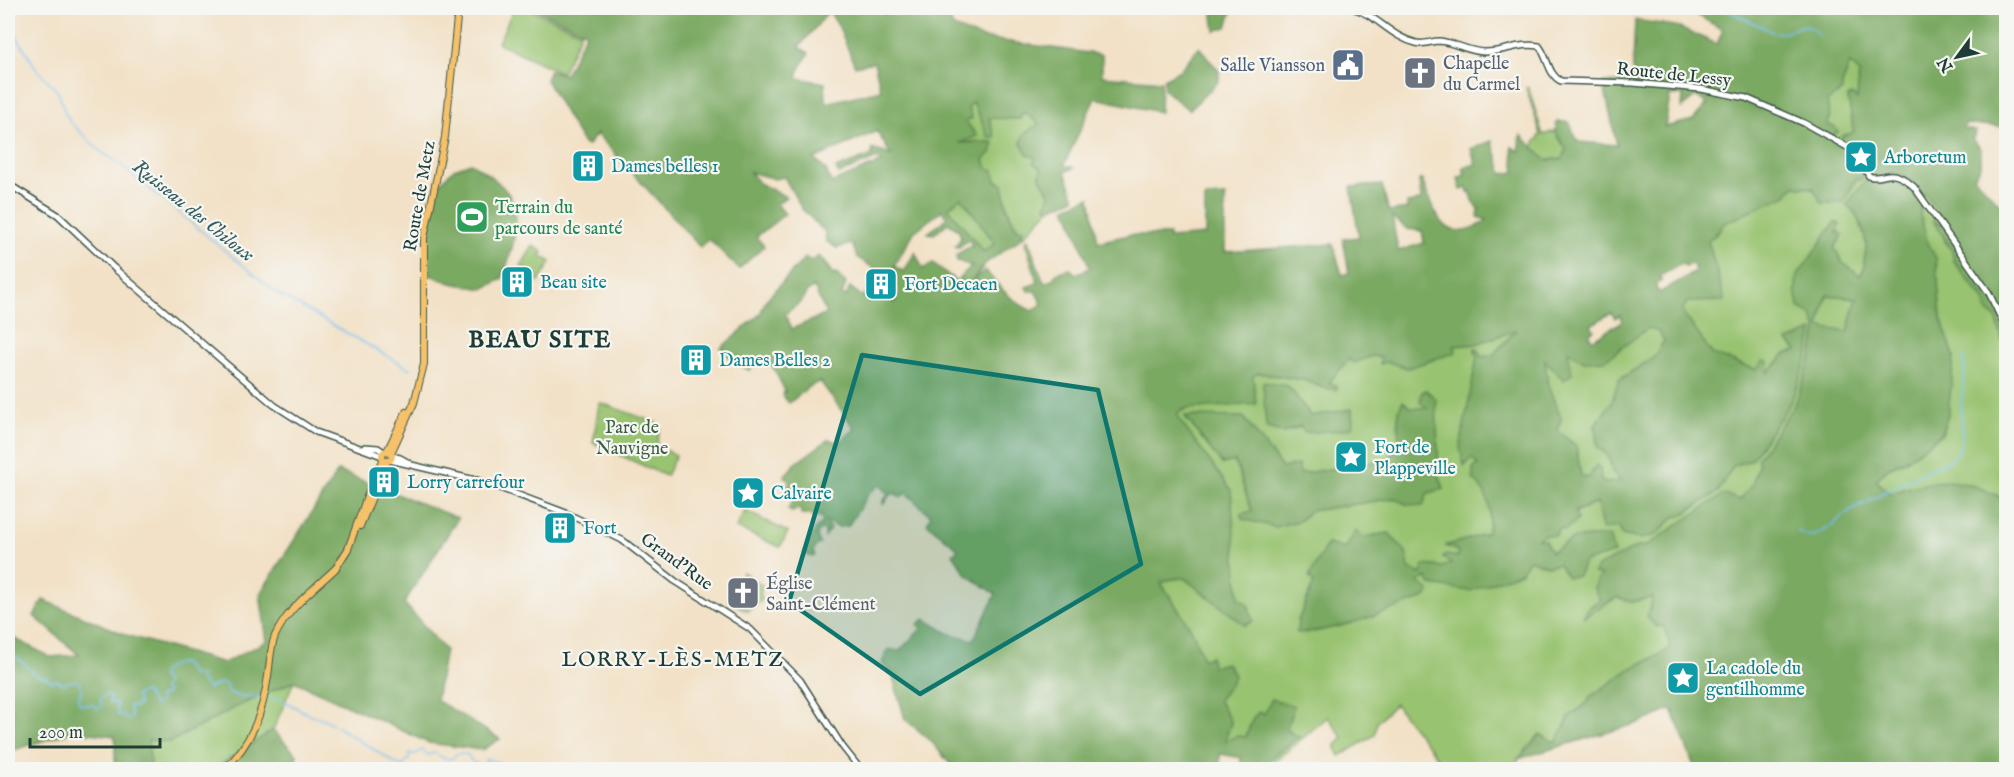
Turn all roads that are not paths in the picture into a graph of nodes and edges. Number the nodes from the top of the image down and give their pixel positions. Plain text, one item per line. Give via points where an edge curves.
1 (458, 8) edge
2 (1352, 8) edge
3 (8, 184) edge
4 (2007, 329) edge
5 (387, 456) junction
6 (413, 466) junction
7 (224, 770) edge
8 (861, 770) edge

1 - 5 main road, Route de Metz via 445,137 424,238 424,364 417,390
2 - 4 street, Route de Lessy via 1415,43 1440,41 1484,52 1539,46 1556,79 1561,81 1701,89 1746,98 1804,123 1849,148 1871,177 1893,175 1914,187 1989,293
3 - 5 street via 58,215 114,268 297,421 360,447 378,448
5 - 6 street, Grand'Rue
5 - 6 street, Grand'Rue
5 - 7 main road, Route de Metz via 374,477 348,549 336,568 282,623 271,646 262,710 249,739
6 - 8 street, Grand'Rue via 484,482 622,540 675,581 750,629 800,680

